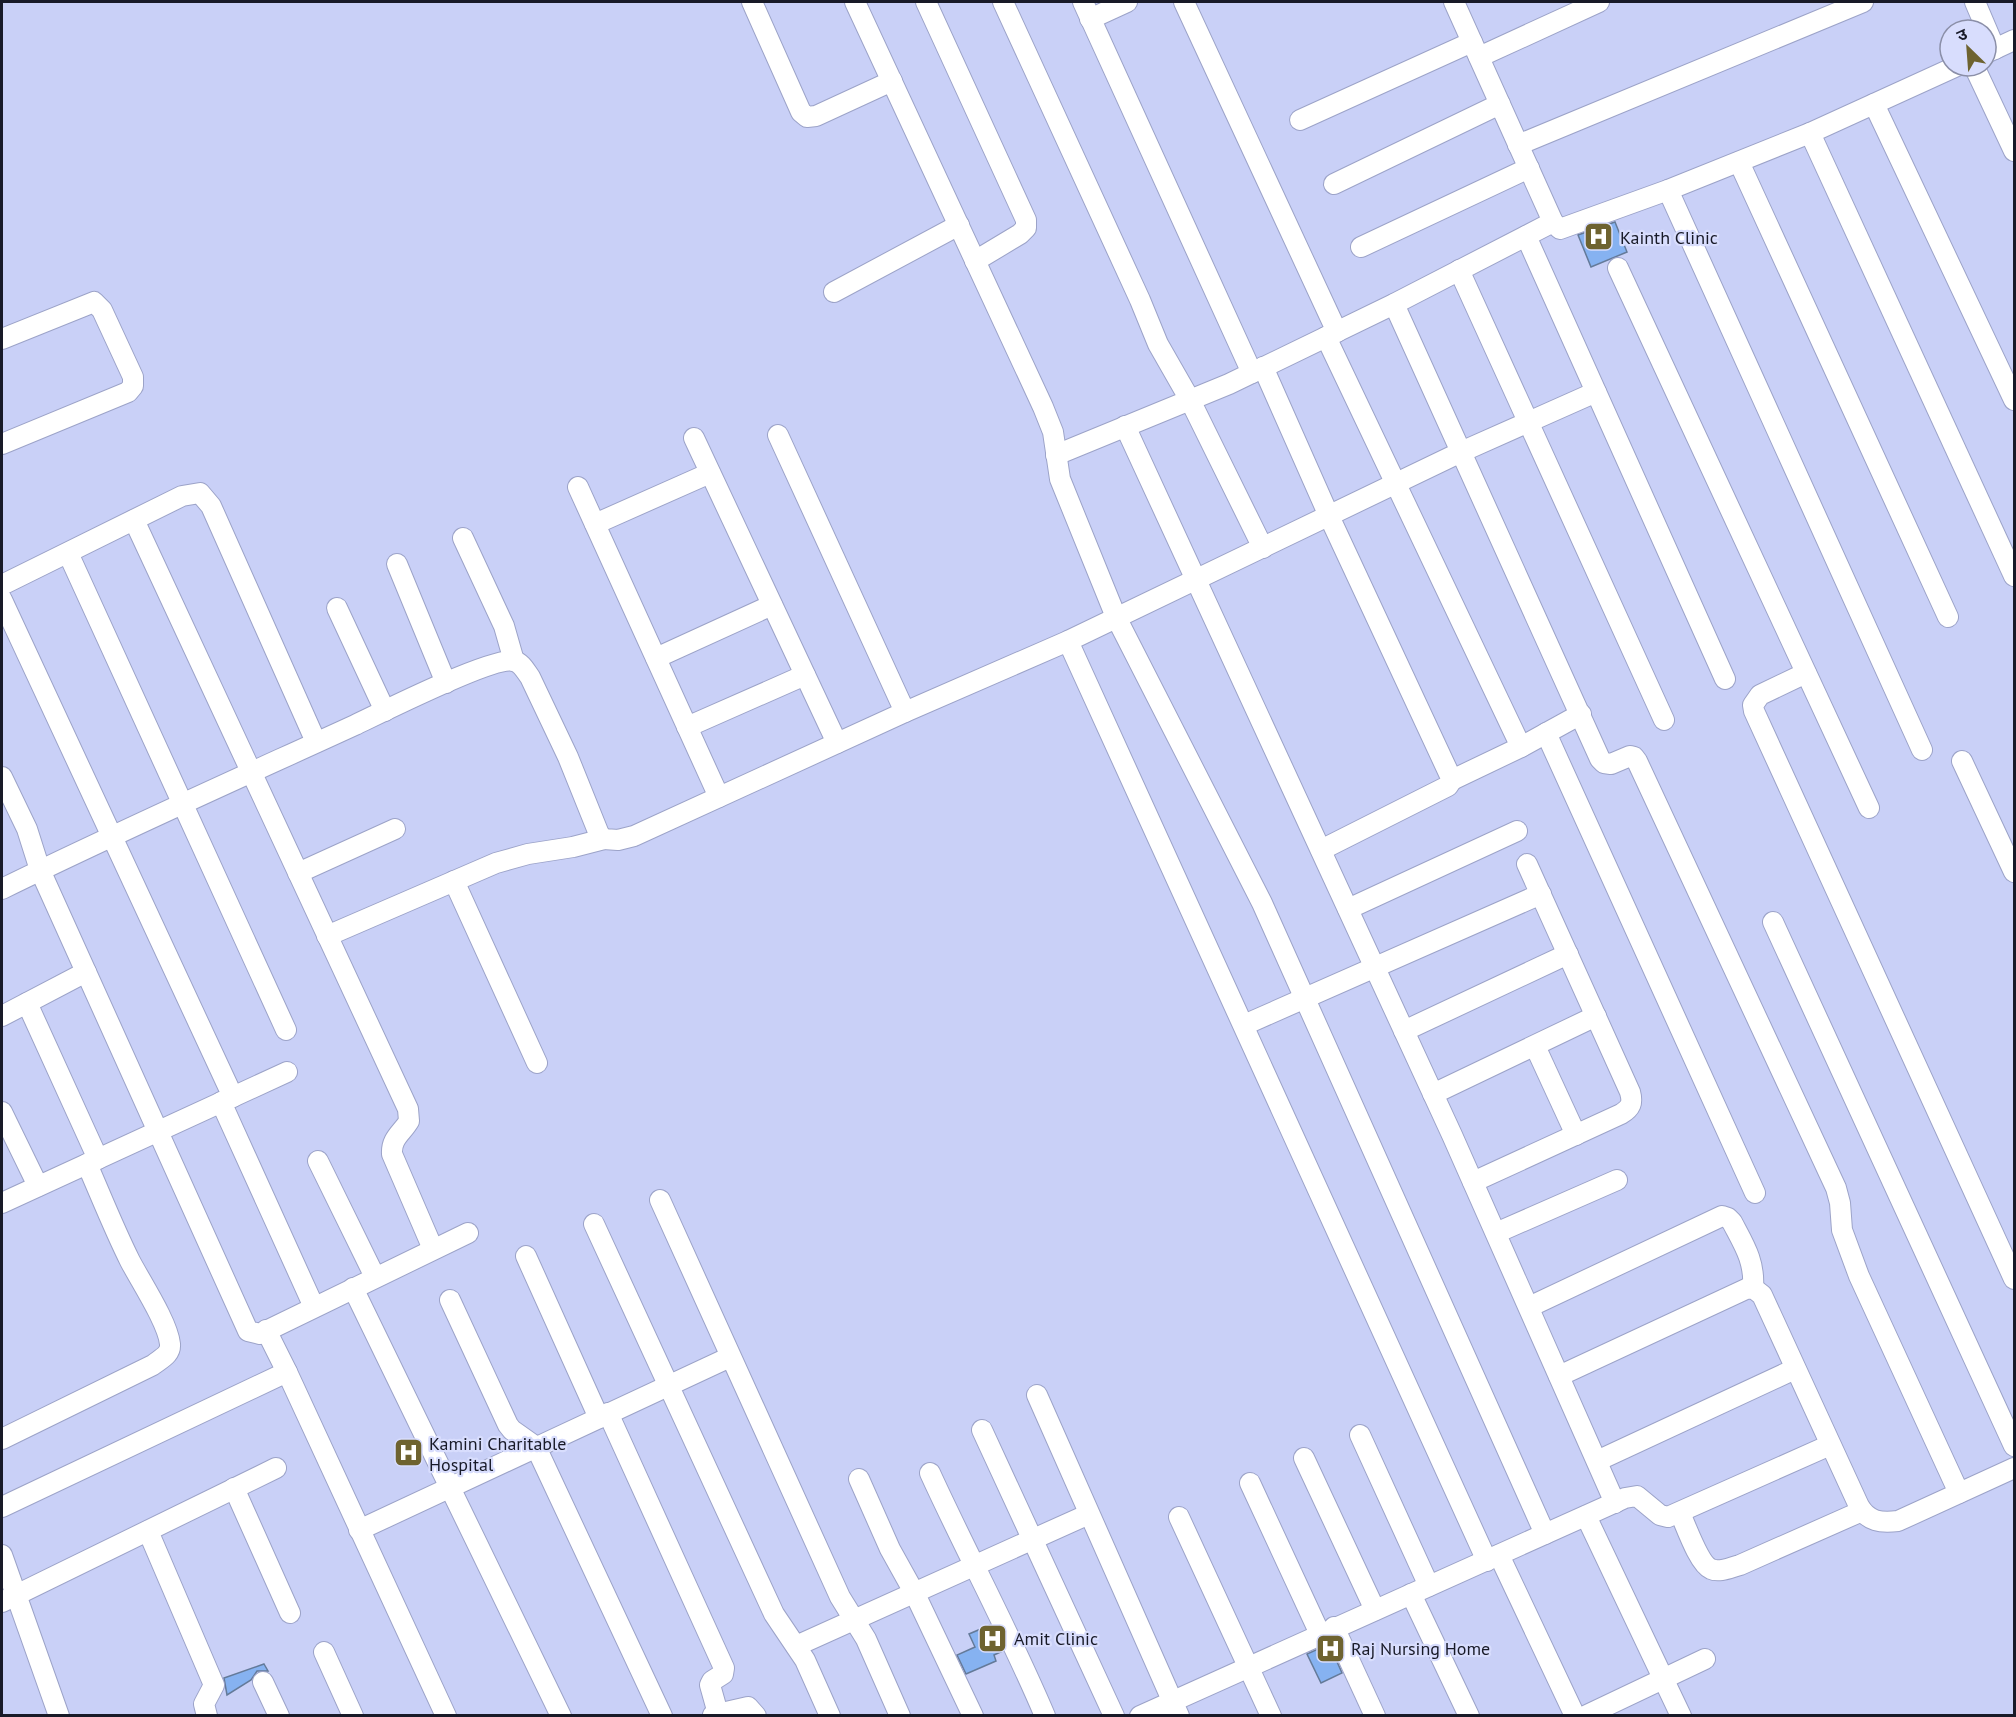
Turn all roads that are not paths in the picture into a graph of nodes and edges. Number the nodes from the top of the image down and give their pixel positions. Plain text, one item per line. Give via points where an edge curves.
1 (752, 2) edge
2 (855, 2) edge
3 (926, 2) edge
4 (1003, 2) edge
5 (1127, 2) edge
6 (1184, 2) edge
7 (1454, 2) edge
8 (1599, 2) edge
9 (1863, 2) edge
10 (1975, 2) edge
11 (1087, 10) edge
12 (1980, 18) edge
13 (2014, 40) edge
14 (1998, 48) edge
15 (1476, 50) junction
16 (1938, 75) edge
17 (1980, 78) edge
18 (892, 81) junction
19 (1500, 104) junction
20 (1874, 104) junction
21 (1300, 120) dead end
22 (1810, 133) junction
23 (1518, 145) junction
24 (2014, 152) edge
25 (1739, 162) junction
26 (1529, 168) junction
27 (1334, 184) dead end
28 (1668, 190) junction
29 (1553, 222) junction
30 (959, 225) junction
31 (1526, 236) junction
32 (1361, 247) dead end
33 (975, 261) junction
34 (1618, 268) dead end
35 (1459, 270) junction
36 (834, 292) dead end
37 (1394, 304) junction
38 (1331, 334) junction
39 (2, 339) edge
40 (1257, 370) junction
41 (1596, 392) junction
42 (1190, 400) junction
43 (2014, 400) edge
44 (1528, 421) junction
45 (1125, 426) junction
46 (778, 435) dead end
47 (694, 438) dead end
48 (2, 444) edge
49 (1461, 452) junction
50 (1056, 455) junction
51 (710, 473) junction
52 (1395, 483) junction
53 (578, 488) dead end
54 (1329, 516) junction
55 (134, 520) junction
56 (595, 524) junction
57 (463, 538) dead end
58 (1263, 548) junction
59 (68, 553) junction
60 (397, 564) dead end
61 (2014, 576) edge
62 (1195, 579) junction
63 (2, 585) edge
64 (2, 600) edge
65 (772, 605) junction
66 (337, 608) dead end
67 (1116, 617) junction
68 (1948, 617) dead end
69 (1068, 641) junction
70 (656, 658) junction
71 (514, 661) junction
72 (1806, 673) junction
73 (805, 675) junction
74 (1725, 679) dead end
75 (446, 683) junction
76 (385, 711) junction
77 (905, 712) junction
78 (1581, 714) junction
79 (1664, 720) dead end
80 (687, 727) junction
81 (1546, 733) junction
82 (316, 742) junction
83 (837, 743) junction
84 (1521, 747) junction
85 (1922, 750) dead end
86 (1962, 761) dead end
87 (250, 771) junction
88 (2, 777) edge
89 (1452, 780) junction
90 (720, 797) junction
91 (183, 803) junction
92 (1869, 808) dead end
93 (395, 829) dead end
94 (1518, 831) dead end
95 (112, 836) junction
96 (604, 839) junction
97 (1321, 850) junction
98 (1527, 864) dead end
99 (40, 870) junction
100 (2014, 872) edge
101 (298, 873) junction
102 (454, 881) junction
103 (2, 889) edge
104 (1541, 894) junction
105 (1348, 909) junction
106 (1773, 922) dead end
107 (327, 936) junction
108 (1568, 954) junction
109 (1375, 968) junction
110 (86, 972) junction
111 (1305, 999) junction
112 (27, 1003) junction
113 (2, 1016) edge
114 (1596, 1016) junction
115 (1244, 1025) junction
116 (286, 1030) dead end
117 (1404, 1030) junction
118 (1535, 1046) junction
119 (537, 1063) dead end
120 (287, 1072) dead end
121 (1433, 1094) junction
122 (227, 1100) junction
123 (2, 1112) edge
124 (158, 1132) junction
125 (1576, 1135) junction
126 (93, 1161) junction
127 (318, 1161) dead end
128 (1617, 1180) dead end
129 (1473, 1182) junction
130 (38, 1186) junction
131 (1755, 1194) dead end
132 (660, 1200) dead end
133 (2, 1203) edge
134 (594, 1224) dead end
135 (468, 1233) dead end
136 (1496, 1233) junction
137 (433, 1250) junction
138 (526, 1256) dead end
139 (375, 1277) junction
140 (2014, 1279) edge
141 (353, 1288) junction
142 (1753, 1288) junction
143 (450, 1300) dead end
144 (314, 1307) junction
145 (1529, 1307) junction
146 (266, 1330) junction
147 (730, 1357) junction
148 (1795, 1369) junction
149 (287, 1372) junction
150 (1559, 1377) junction
151 (669, 1385) junction
152 (1037, 1395) dead end
153 (604, 1415) junction
154 (982, 1430) dead end
155 (1360, 1435) dead end
156 (2, 1438) edge
157 (1830, 1445) junction
158 (2014, 1446) edge
159 (536, 1447) junction
160 (1304, 1458) dead end
161 (1597, 1461) junction
162 (276, 1468) dead end
163 (2014, 1468) edge
164 (930, 1473) dead end
165 (859, 1479) dead end
166 (1250, 1483) dead end
167 (450, 1487) junction
168 (234, 1488) junction
169 (1959, 1493) junction
170 (1615, 1503) junction
171 (2, 1507) edge
172 (1862, 1511) junction
173 (1680, 1513) junction
174 (1089, 1514) junction
175 (1586, 1516) junction
176 (1179, 1517) dead end
177 (359, 1530) junction
178 (148, 1531) junction
179 (1545, 1534) junction
180 (1033, 1540) junction
181 (2, 1555) edge
182 (1493, 1558) junction
183 (974, 1566) junction
184 (1429, 1586) junction
185 (915, 1594) junction
186 (1411, 1594) junction
187 (9, 1599) edge
188 (1375, 1610) junction
189 (290, 1613) dead end
190 (853, 1619) junction
191 (1327, 1631) junction
192 (796, 1646) junction
193 (324, 1652) dead end
194 (1705, 1659) dead end
195 (1248, 1667) junction
196 (1663, 1679) junction
197 (263, 1682) dead end
198 (1176, 1708) edge
199 (713, 1715) edge
200 (58, 1716) edge
201 (207, 1716) edge
202 (279, 1716) edge
203 (353, 1716) edge
204 (446, 1716) edge
205 (561, 1716) edge
206 (662, 1716) edge
207 (756, 1716) edge
208 (830, 1716) edge
209 (900, 1716) edge
210 (973, 1716) edge
211 (1045, 1716) edge
212 (1114, 1716) edge
213 (1140, 1716) edge
214 (1271, 1716) edge
215 (1375, 1716) edge
216 (1469, 1716) edge
217 (1575, 1716) edge
218 (1585, 1716) edge
219 (1681, 1716) edge

1 - 18 street via 801,112 807,117
2 - 18 street
3 - 33 street via 1026,220 1026,228 1020,234
4 - 42 street via 1151,330
5 - 11 street
6 - 38 street
7 - 15 street
8 - 15 street
9 - 23 street
10 - 12 street
11 - 40 street
13 - 14 street
15 - 19 street
15 - 21 street
16 - 20 street
17 - 24 street
18 - 30 street
19 - 23 street
19 - 27 street
20 - 22 street
20 - 43 street
22 - 25 street
22 - 61 street
23 - 26 street
25 - 28 street
25 - 68 street
26 - 29 street
26 - 32 street
28 - 29 street via 1564,229
28 - 85 street
29 - 31 street
30 - 33 street
30 - 36 street
31 - 35 street
31 - 41 street
33 - 50 street via 1043,407 1053,432
34 - 72 street
35 - 37 street
35 - 44 street
37 - 38 street
37 - 49 street
38 - 40 street
38 - 52 street
39 - 48 street via 94,302 102,310 133,377 133,386 115,398
40 - 42 street
40 - 54 street
41 - 44 street
41 - 74 street
42 - 45 street
42 - 58 street
44 - 49 street
44 - 79 street
45 - 50 street
45 - 62 street
46 - 77 street
47 - 51 street
49 - 52 street
49 - 78 street
50 - 67 street via 1060,479
51 - 56 street
51 - 65 street
52 - 54 street
52 - 84 street
53 - 56 street
54 - 58 street
54 - 89 street
55 - 59 street
55 - 82 street via 194,493 200,493 211,506
55 - 87 street
56 - 70 street
57 - 71 street via 504,626
58 - 62 street
59 - 63 street
59 - 91 street
60 - 75 street
62 - 67 street
62 - 97 street
64 - 95 street
65 - 70 street
65 - 73 street
66 - 76 street
67 - 69 street
67 - 111 street via 1262,903
69 - 77 street
69 - 115 street
70 - 80 street
71 - 75 street
71 - 96 street via 530,677 568,757 595,827
72 - 92 street
72 - 140 street via 1760,695 1753,705 1754,711
73 - 80 street
73 - 83 street
75 - 76 street
76 - 82 street
77 - 83 street
78 - 81 street
78 - 169 street via 1604,763 1630,756 1637,761 1836,1188 1842,1230 1858,1276
80 - 90 street
81 - 84 street
81 - 131 street
82 - 87 street
83 - 90 street
84 - 89 street
86 - 100 street
87 - 91 street
87 - 101 street
88 - 99 street via 27,829
89 - 97 street via 1448,786
90 - 96 street via 634,836
91 - 95 street
91 - 116 street
93 - 101 street
94 - 105 street
95 - 99 street
95 - 122 street
96 - 102 street via 528,854
97 - 105 street
98 - 104 street
99 - 103 street
99 - 110 street
101 - 107 street
102 - 107 street
102 - 119 street
104 - 108 street
104 - 109 street
105 - 109 street
106 - 158 street
107 - 137 street via 408,1109 410,1120 391,1145 392,1154
108 - 114 street
108 - 117 street
109 - 111 street
109 - 117 street
110 - 112 street
110 - 124 street
111 - 115 street
111 - 179 street
112 - 113 street
112 - 126 street
114 - 118 street
114 - 125 street via 1632,1101 1629,1110
115 - 182 street
117 - 121 street
118 - 121 street
118 - 125 street
120 - 122 street
121 - 129 street
122 - 124 street
122 - 144 street
123 - 130 street
124 - 126 street
124 - 146 street via 248,1331 260,1334
125 - 129 street
126 - 130 street
126 - 156 street via 116,1231 162,1323 170,1348 153,1365
127 - 139 street
128 - 136 street
129 - 136 street
130 - 133 street
132 - 147 street
134 - 151 street
135 - 137 street
136 - 145 street
137 - 139 street
138 - 153 street
139 - 141 street
141 - 144 street
141 - 167 street
142 - 145 street via 1750,1258 1732,1222 1722,1216
142 - 148 street via 1762,1295
142 - 150 street
143 - 159 street via 508,1425
144 - 146 street
145 - 150 street
146 - 149 street
147 - 151 street
147 - 190 street
148 - 157 street
148 - 161 street
149 - 171 street
149 - 177 street
150 - 161 street
151 - 153 street
151 - 192 street via 774,1614
152 - 174 street
153 - 159 street
153 - 199 street via 724,1668 723,1674 710,1685 717,1710
154 - 180 street
155 - 184 street
157 - 172 street
157 - 173 street
159 - 167 street
159 - 206 street
160 - 188 street
161 - 170 street
162 - 168 street
163 - 169 street
164 - 183 street
165 - 185 street
166 - 191 street
167 - 177 street
167 - 205 street
168 - 178 street
168 - 189 street
169 - 172 street via 1898,1521 1876,1522
170 - 173 street via 1637,1496 1660,1515
170 - 175 street
172 - 173 street via 1722,1570 1706,1565
174 - 180 street
174 - 198 street
175 - 179 street
175 - 196 street
176 - 195 street
177 - 204 street
178 - 187 street
178 - 201 street via 214,1685 204,1704
179 - 182 street
180 - 183 street
180 - 212 street
181 - 187 street
182 - 184 street
182 - 217 street
183 - 185 street
183 - 211 street
184 - 186 street
185 - 190 street
185 - 210 street
186 - 188 street
186 - 216 street
187 - 200 street
188 - 191 street
190 - 192 street
190 - 209 street
191 - 195 street
191 - 215 street
192 - 208 street
193 - 203 street
194 - 196 street
195 - 198 street
195 - 214 street
196 - 218 street
196 - 219 street
197 - 202 street
198 - 213 street
199 - 207 street via 748,1707

